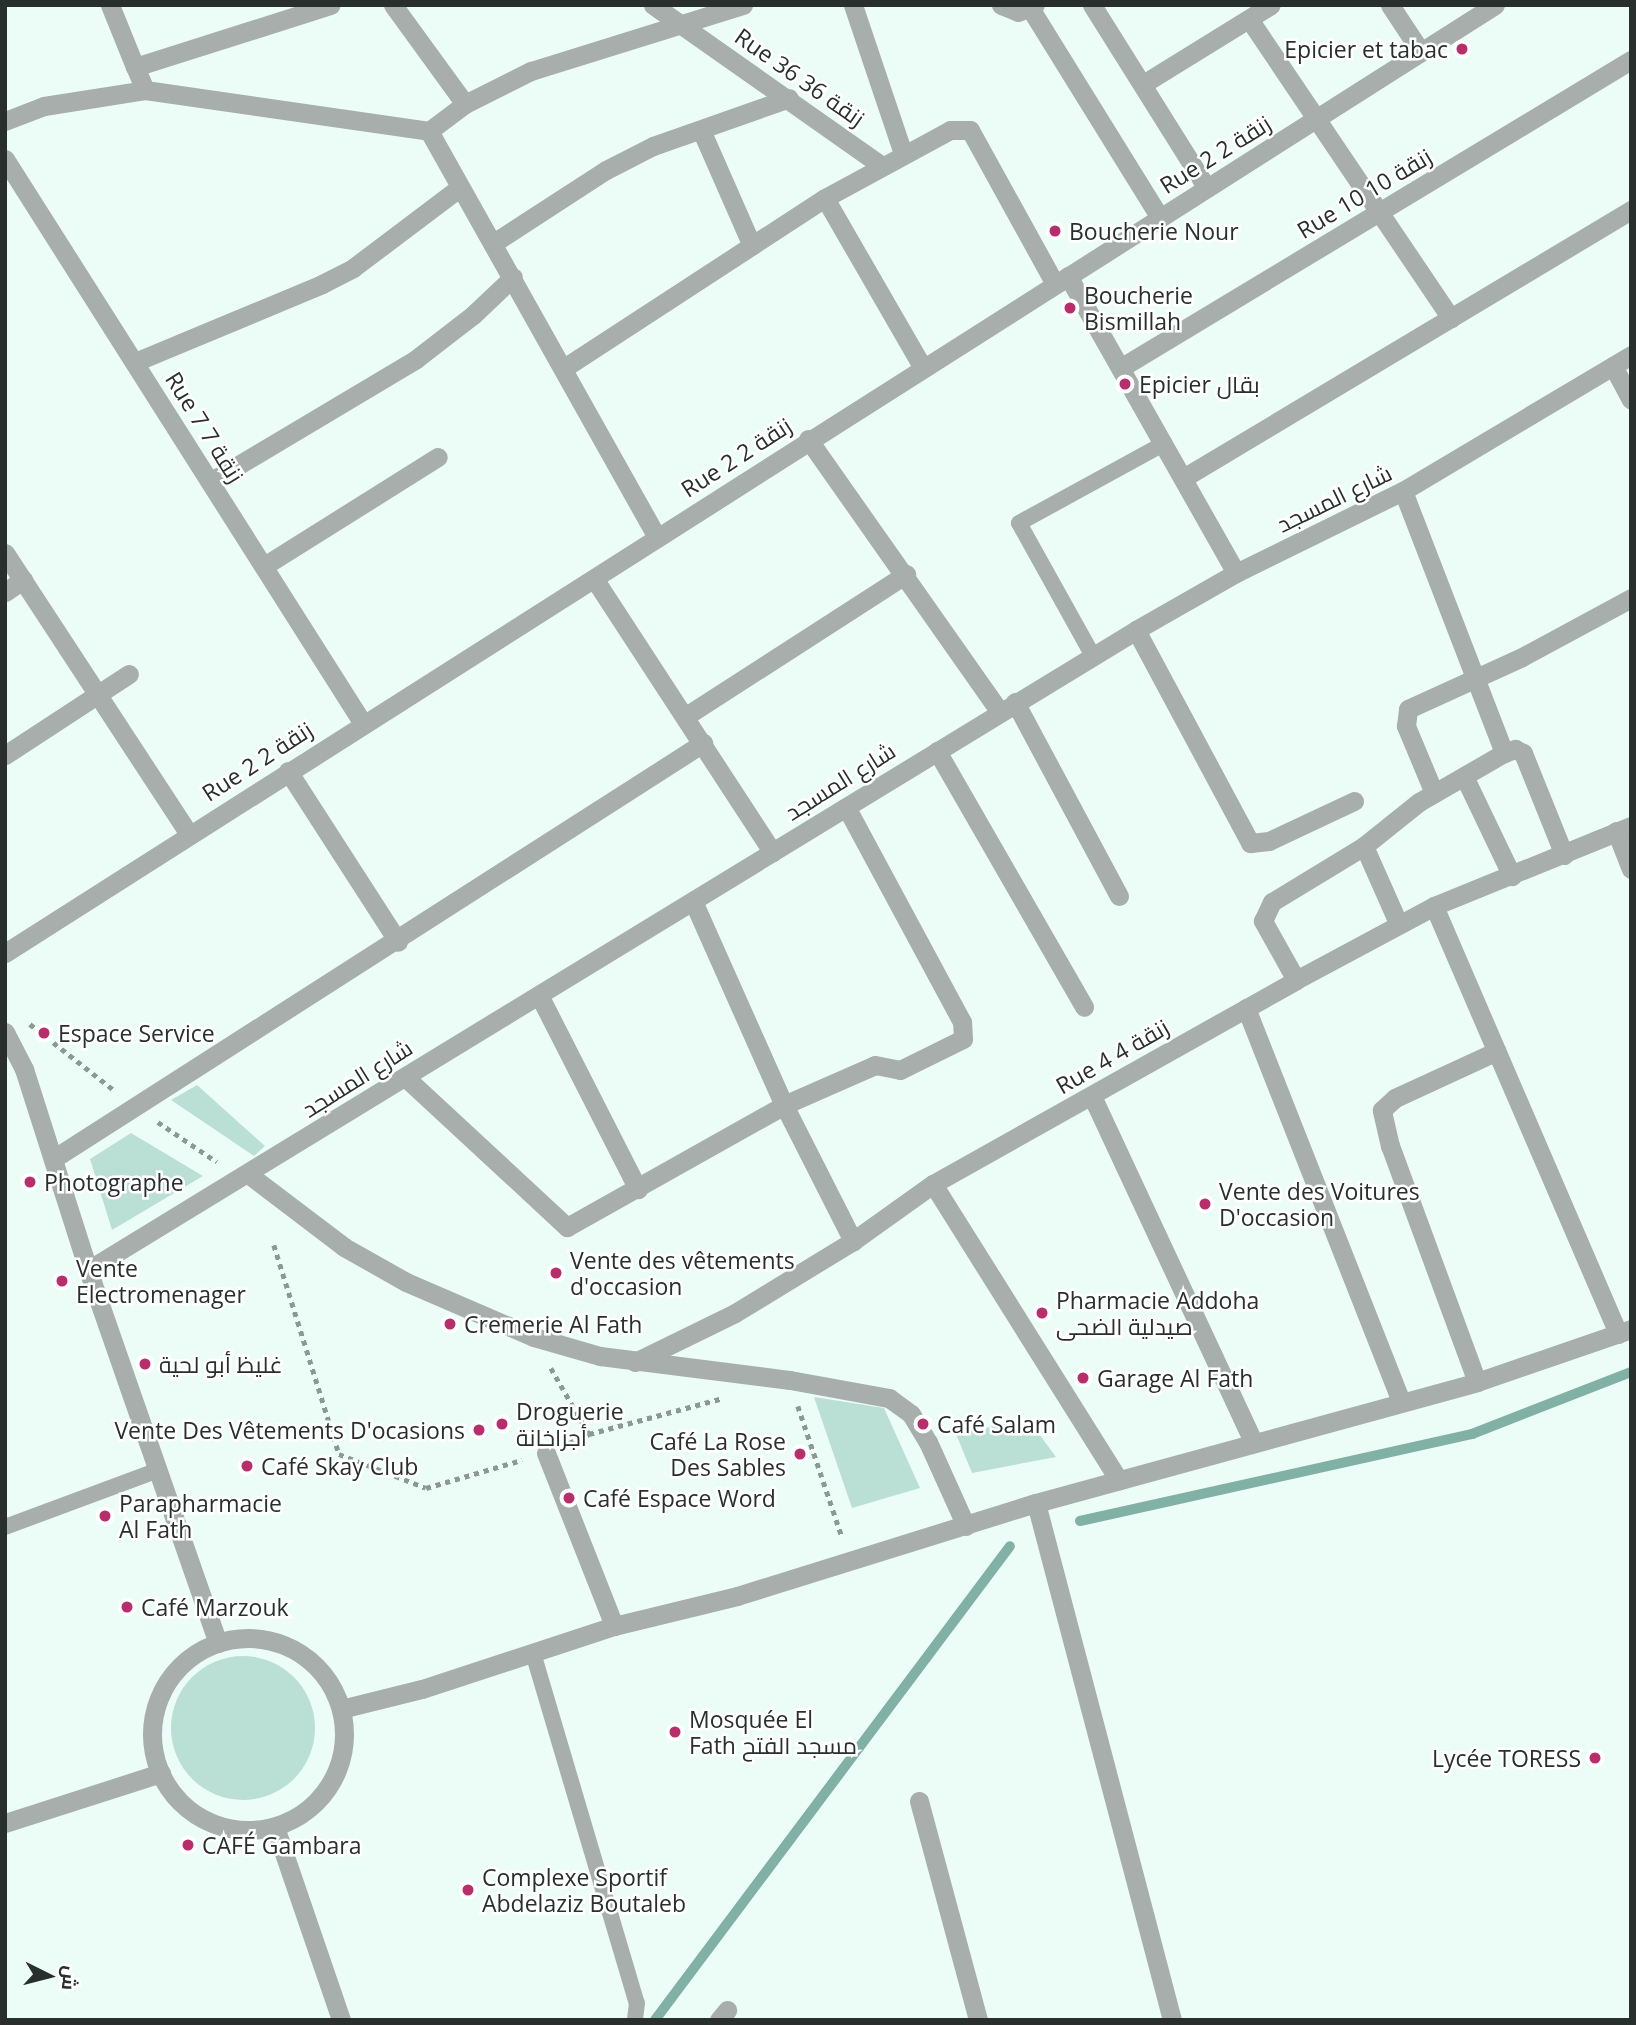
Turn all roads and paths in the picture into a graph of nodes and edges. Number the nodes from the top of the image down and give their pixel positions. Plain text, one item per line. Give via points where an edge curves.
1 (110, 5) edge
2 (330, 5) edge
3 (393, 5) edge
4 (653, 5) edge
5 (743, 5) edge
6 (853, 5) edge
7 (1001, 5) edge
8 (1091, 5) edge
9 (1271, 5) edge
10 (1390, 5) edge
11 (1494, 5) edge
12 (1033, 7) edge
13 (1249, 19) junction
14 (684, 26) junction
15 (1422, 52) junction
16 (1631, 60) edge
17 (135, 67) junction
18 (1143, 84) junction
19 (145, 90) junction
20 (789, 98) junction
21 (465, 104) junction
22 (1317, 119) junction
23 (5, 121) edge
24 (429, 131) junction
25 (702, 132) junction
26 (903, 154) junction
27 (5, 159) edge
28 (882, 166) junction
29 (459, 188) junction
30 (1207, 188) junction
31 (825, 198) junction
32 (1631, 210) edge
33 (1380, 212) junction
34 (1160, 218) junction
35 (495, 242) junction
36 (752, 246) junction
37 (513, 277) junction
38 (1062, 280) junction
39 (1451, 318) junction
40 (1631, 355) edge
41 (135, 362) junction
42 (1612, 366) junction
43 (1122, 367) junction
44 (564, 368) junction
45 (923, 368) junction
46 (1631, 400) edge
47 (808, 439) junction
48 (1165, 443) junction
49 (438, 457) dead end
50 (1185, 477) junction
51 (211, 482) junction
52 (1404, 491) junction
53 (657, 537) junction
54 (5, 553) edge
55 (264, 566) junction
56 (1236, 573) junction
57 (906, 574) junction
58 (23, 580) junction
59 (595, 580) junction
60 (5, 593) edge
61 (1631, 598) edge
62 (1136, 630) junction
63 (1093, 656) junction
64 (129, 674) dead end
65 (1475, 678) junction
66 (100, 693) junction
67 (1007, 707) junction
68 (687, 716) junction
69 (362, 722) junction
70 (703, 743) junction
71 (937, 751) junction
72 (1504, 752) junction
73 (5, 755) edge
74 (288, 771) junction
75 (1464, 776) junction
76 (1434, 793) junction
77 (1354, 801) dead end
78 (846, 807) junction
79 (1623, 828) edge
80 (189, 834) junction
81 (1364, 846) junction
82 (772, 852) junction
83 (1564, 855) junction
84 (1631, 869) edge
85 (1511, 876) junction
86 (1119, 896) dead end
87 (693, 901) junction
88 (1434, 906) junction
89 (1399, 925) junction
90 (398, 942) junction
91 (5, 953) edge
92 (1296, 980) junction
93 (540, 995) junction
94 (1084, 1007) dead end
95 (1245, 1008) junction
96 (5, 1032) edge
97 (1497, 1051) junction
98 (405, 1077) junction
99 (1093, 1096) junction
100 (784, 1105) junction
101 (53, 1159) junction
102 (248, 1174) junction
103 (933, 1184) junction
104 (638, 1189) junction
105 (853, 1241) junction
106 (274, 1245) dead end
107 (88, 1270) junction
108 (1624, 1331) edge
109 (534, 1337) junction
110 (635, 1362) junction
111 (790, 1380) junction
112 (1477, 1382) junction
113 (736, 1394) dead end
114 (1401, 1402) junction
115 (589, 1434) junction
116 (1254, 1443) junction
117 (546, 1453) junction
118 (158, 1470) junction
119 (1119, 1480) junction
120 (1036, 1503) junction
121 (965, 1526) junction
122 (5, 1527) edge
123 (850, 1561) junction
124 (614, 1626) junction
125 (218, 1643) junction
126 (533, 1653) junction
127 (341, 1709) junction
128 (161, 1773) junction
129 (919, 1801) dead end
130 (5, 1824) edge
131 (275, 1826) junction
132 (341, 2020) edge
133 (635, 2020) edge
134 (978, 2020) edge
135 (1172, 2020) edge

1 - 17 street
2 - 17 street
3 - 21 street
4 - 14 street, Rue 36 زنقة 36
5 - 14 street
6 - 26 street
7 - 12 street via 1008,12
8 - 18 street
9 - 13 street
10 - 15 street
11 - 15 street, Rue 2 زنقة 2
12 - 34 street
13 - 18 street
13 - 22 street
14 - 20 street, Rue 36 زنقة 36
14 - 21 street via 531,71
15 - 22 street, Rue 2 زنقة 2
16 - 33 street, Rue 10 زنقة 10
17 - 19 street
18 - 30 street
19 - 23 street via 44,106
19 - 24 street
20 - 25 street
20 - 28 street, Rue 36 زنقة 36
21 - 24 street
22 - 30 street, Rue 2 زنقة 2
22 - 33 street
24 - 29 street
25 - 35 street via 653,146 606,170
25 - 36 street
26 - 28 street
26 - 38 street via 950,130 970,130
27 - 41 street, Rue 7 زنقة 7
28 - 31 street
29 - 35 street
29 - 41 street via 353,268
30 - 34 street, Rue 2 زنقة 2
31 - 36 street
31 - 45 street
32 - 39 street
33 - 39 street
33 - 43 street, Rue 10 زنقة 10
34 - 38 street, Rue 2 زنقة 2
35 - 37 street
36 - 44 street
37 - 44 street
37 - 51 street via 416,359
38 - 43 street
38 - 45 street, Rue 2 زنقة 2
39 - 50 street
40 - 42 street, شارع المسجد
41 - 51 street, Rue 7 زنقة 7
42 - 46 street
42 - 52 street, شارع المسجد
43 - 48 street
44 - 53 street
45 - 47 street, Rue 2 زنقة 2
47 - 53 street, Rue 2 زنقة 2
47 - 57 street
48 - 50 street
48 - 63 lane via 1019,523
49 - 55 street
50 - 56 street
51 - 55 street, Rue 7 زنقة 7
52 - 56 street, شارع المسجد
52 - 65 street
53 - 59 street, Rue 2 زنقة 2
54 - 58 street
55 - 69 street, Rue 7 زنقة 7
56 - 62 street, شارع المسجد
57 - 67 street
57 - 68 street
58 - 60 street
58 - 66 street
59 - 68 street
59 - 69 street, Rue 2 زنقة 2
61 - 65 street
62 - 63 street, شارع المسجد
62 - 77 street via 1250,843 1269,841
63 - 67 street, شارع المسجد
64 - 66 street
65 - 72 street
65 - 76 street via 1408,709 1406,726
66 - 73 street
66 - 80 street
67 - 71 street, شارع المسجد
67 - 86 street
68 - 70 street
69 - 74 street, Rue 2 زنقة 2
70 - 82 street
70 - 90 street
71 - 78 street, شارع المسجد
71 - 94 street
72 - 75 street
72 - 83 street via 1516,748 1523,753
74 - 80 street, Rue 2 زنقة 2
74 - 90 street
75 - 76 street
75 - 85 street
76 - 81 street
78 - 82 street, شارع المسجد
78 - 100 street via 965,1032 963,1039 900,1070 875,1065
79 - 83 street, Rue 4 زنقة 4
79 - 84 street
80 - 91 street, Rue 2 زنقة 2
81 - 89 street
81 - 92 street via 1265,911 1268,935
82 - 87 street, شارع المسجد
83 - 85 street, Rue 4 زنقة 4
85 - 88 street, Rue 4 زنقة 4
87 - 93 street, شارع المسجد
87 - 100 street
88 - 89 street, Rue 4 زنقة 4
88 - 97 street
89 - 92 street, Rue 4 زنقة 4
90 - 101 street
92 - 95 street, Rue 4 زنقة 4
93 - 98 street, شارع المسجد
93 - 104 street
95 - 99 street, Rue 4 زنقة 4
95 - 114 street
96 - 101 street via 24,1069
97 - 108 street
97 - 112 street via 1395,1098 1382,1110 1390,1146
98 - 102 street, شارع المسجد
98 - 104 street via 560,1225 573,1225
99 - 103 street, Rue 4 زنقة 4
99 - 116 street
100 - 104 street
100 - 105 street
101 - 107 street
102 - 107 street, شارع المسجد
102 - 109 street via 344,1247 406,1282
103 - 105 street, Rue 4 زنقة 4
103 - 119 street
105 - 110 street, Rue 4 زنقة 4 via 735,1313
106 - 117 path via 339,1454 426,1488
107 - 118 street
108 - 112 street
109 - 110 street
109 - 115 path
110 - 111 street
111 - 121 street via 872,1393 889,1398 911,1414
111 - 123 path
112 - 114 street
113 - 115 path
114 - 116 street
115 - 117 path
116 - 119 street
117 - 124 street
118 - 122 lane
118 - 125 street
119 - 120 street
120 - 121 street
120 - 135 street
121 - 123 street
123 - 124 street via 737,1596
124 - 126 street
125 - 127 street via 256,1638 294,1649 323,1674
125 - 128 street via 184,1662 162,1692 152,1729
126 - 127 street
126 - 133 lane via 637,2003
127 - 131 street via 343,1746 332,1781 307,1810
128 - 130 street
128 - 131 street via 183,1804 213,1824 247,1830
129 - 134 street
131 - 132 street

